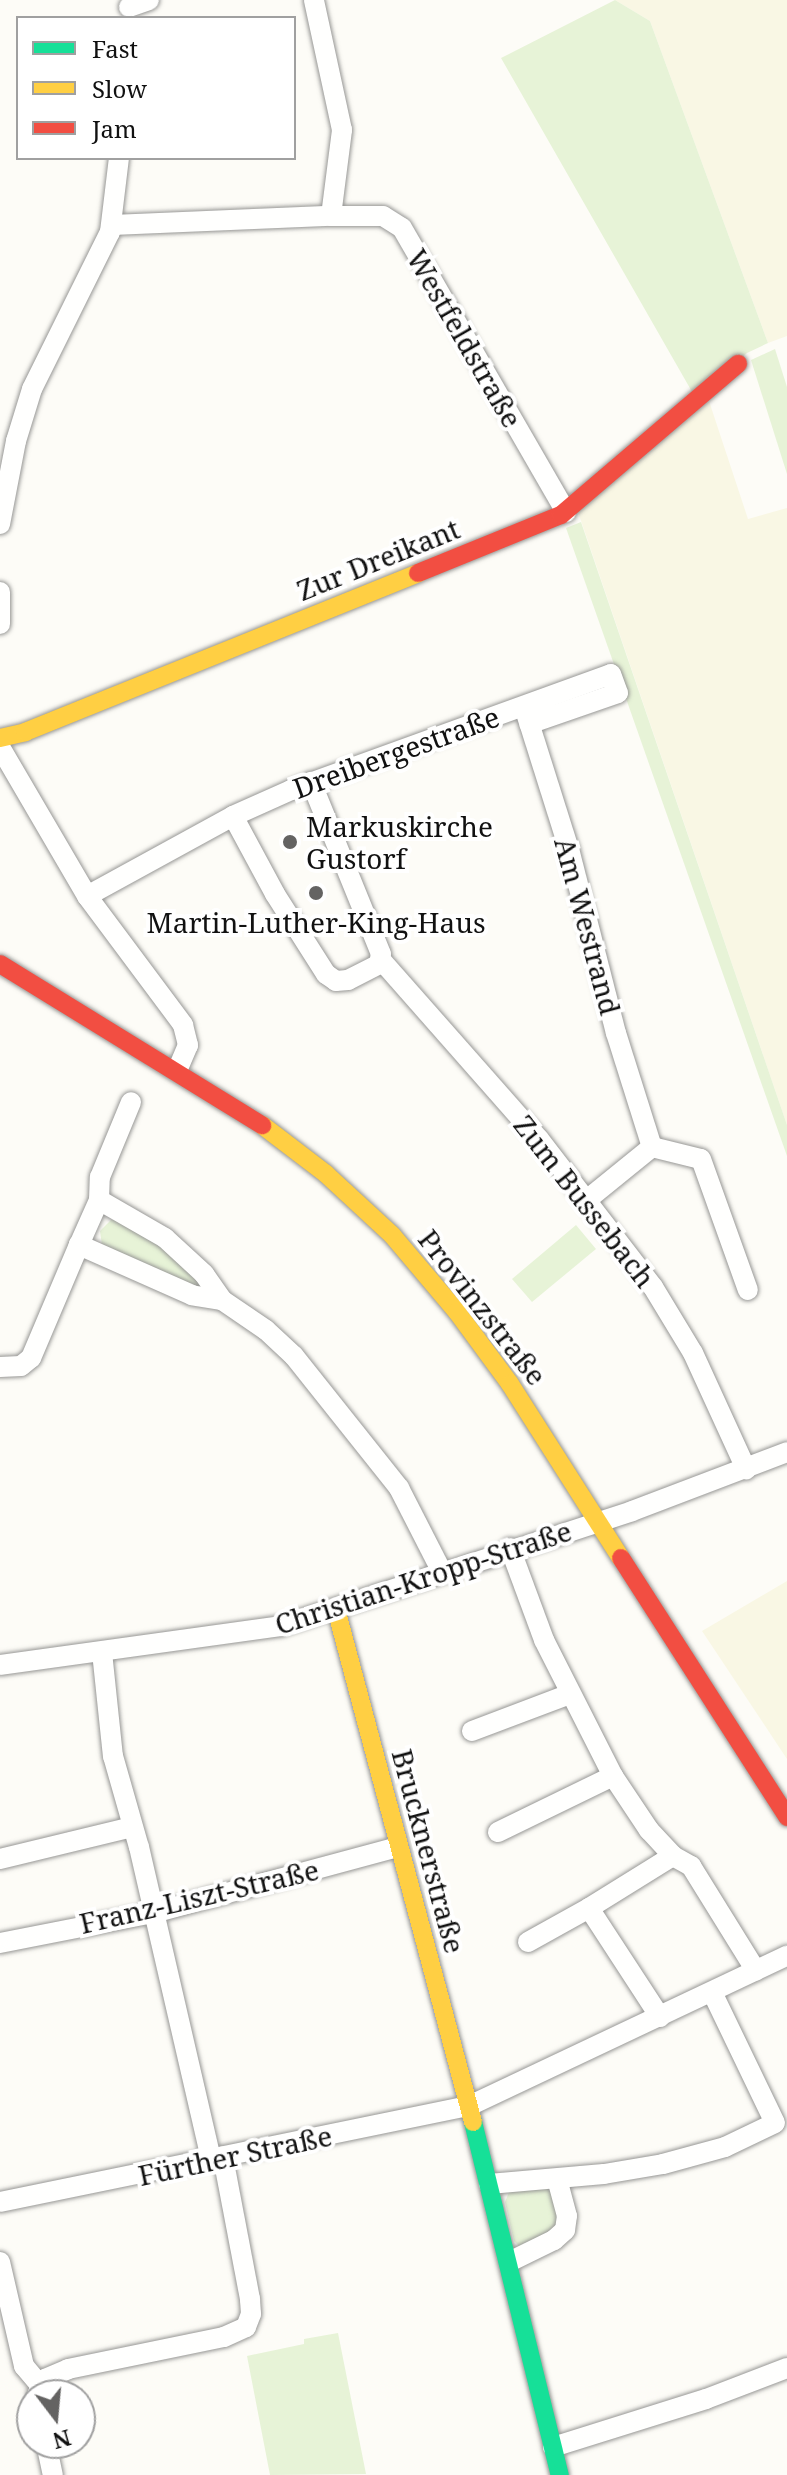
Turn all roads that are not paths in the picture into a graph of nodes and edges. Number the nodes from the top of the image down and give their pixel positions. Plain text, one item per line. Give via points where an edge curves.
1 (149, 0) edge
2 (314, 0) edge
3 (129, 8) edge
4 (119, 160) edge
5 (331, 216) junction
6 (112, 225) junction
7 (738, 364) dead end
8 (566, 512) junction
9 (0, 524) edge
10 (0, 592) edge
11 (0, 624) edge
12 (526, 715) joint
13 (0, 738) edge
14 (0, 747) edge
15 (311, 782) junction
16 (233, 816) junction
17 (87, 896) junction
18 (382, 961) junction
19 (0, 964) edge
20 (178, 1069) junction
21 (131, 1102) dead end
22 (652, 1147) junction
23 (588, 1199) junction
24 (99, 1200) junction
25 (79, 1245) junction
26 (748, 1290) dead end
27 (222, 1300) junction
28 (0, 1367) edge
29 (787, 1452) edge
30 (746, 1469) junction
31 (599, 1520) junction
32 (510, 1548) junction
33 (442, 1572) junction
34 (336, 1609) junction
35 (102, 1652) junction
36 (0, 1665) edge
37 (570, 1694) junction
38 (472, 1731) dead end
39 (613, 1776) junction
40 (787, 1817) edge
41 (132, 1827) junction
42 (498, 1832) dead end
43 (398, 1847) junction
44 (673, 1856) junction
45 (0, 1859) edge
46 (589, 1908) junction
47 (153, 1913) junction
48 (528, 1942) dead end
49 (0, 1943) edge
50 (787, 1956) edge
51 (756, 1971) junction
52 (712, 1992) junction
53 (660, 2017) junction
54 (469, 2106) junction
55 (781, 2123) edge
56 (217, 2158) junction
57 (557, 2179) junction
58 (489, 2184) junction
59 (0, 2202) edge
60 (0, 2262) edge
61 (509, 2262) junction
62 (787, 2368) edge
63 (32, 2379) edge
64 (49, 2379) edge
65 (553, 2447) junction
66 (560, 2475) edge

1 - 3 street
2 - 5 street via 342,130
4 - 6 street
5 - 6 street, Westfeldstraße
5 - 8 street, Westfeldstraße via 383,216 402,228
6 - 9 street via 32,389
7 - 8 street, Zur Dreikant
8 - 13 street, Zur Dreikant
10 - 11 street
12 - 15 street, Dreibergestraße
12 - 22 street, Am Westrand via 577,874 616,1033
14 - 17 street
15 - 16 street, Dreibergestraße
15 - 18 street
16 - 17 street, Dreibergestraße
16 - 18 street via 328,977 348,980
17 - 20 street via 183,1025 188,1045
18 - 23 street, Zum Bussebach
19 - 20 street, Provinzstraße
20 - 31 street, Provinzstraße via 299,1152 392,1235 473,1332
21 - 24 street via 100,1177
22 - 23 street
22 - 26 street via 701,1159
23 - 30 street, Zum Bussebach via 683,1335
24 - 25 street
24 - 27 street via 165,1238 204,1274
25 - 27 street via 192,1295
25 - 28 street via 31,1358 21,1366
27 - 33 street via 266,1330 329,1397 399,1488
29 - 30 street, Christian-Kropp-Straße
30 - 31 street, Christian-Kropp-Straße
31 - 32 street, Christian-Kropp-Straße
31 - 40 street, Provinzstraße
32 - 33 street, Christian-Kropp-Straße
32 - 37 street
33 - 34 street, Christian-Kropp-Straße
34 - 35 street, Christian-Kropp-Straße via 270,1629
34 - 43 street, Brucknerstraße
35 - 36 street, Christian-Kropp-Straße
35 - 41 street via 113,1756
37 - 38 street
37 - 39 street
39 - 42 street
39 - 44 street
41 - 45 street
41 - 47 street
43 - 47 street, Franz-Liszt-Straße
43 - 54 street, Brucknerstraße
44 - 46 street
44 - 51 street via 691,1866
46 - 48 street
46 - 53 street
47 - 49 street, Franz-Liszt-Straße
47 - 56 street
50 - 51 street, Fürther Straße
51 - 52 street, Fürther Straße
52 - 53 street, Fürther Straße
52 - 55 street
53 - 54 street, Fürther Straße
54 - 56 street, Fürther Straße
54 - 58 street
55 - 57 street via 689,2158
56 - 59 street, Fürther Straße
56 - 64 street via 250,2299 246,2327 233,2335 68,2369
57 - 58 street
57 - 61 street via 567,2216 565,2230
58 - 61 street
60 - 63 street
61 - 65 street
62 - 65 street
65 - 66 street

